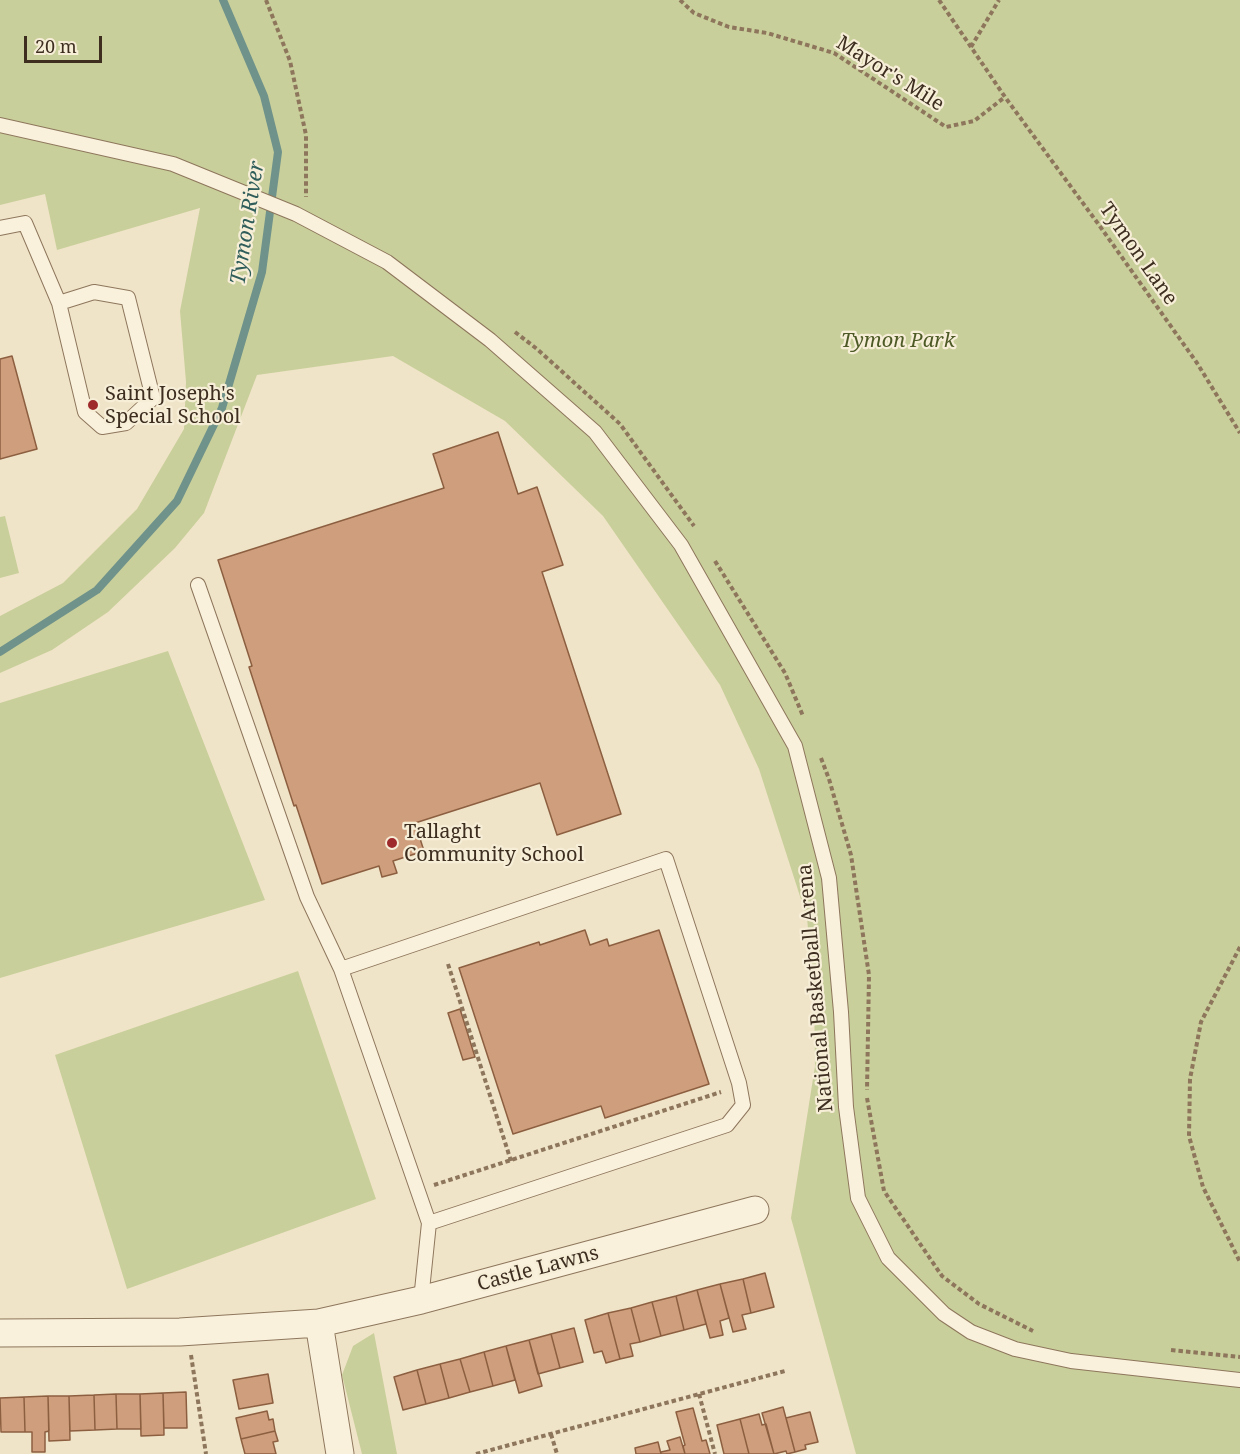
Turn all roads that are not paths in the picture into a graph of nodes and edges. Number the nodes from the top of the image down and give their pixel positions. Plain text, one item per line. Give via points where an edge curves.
1 (0, 125) edge
2 (0, 228) edge
3 (59, 303) junction
4 (198, 585) dead end
5 (341, 969) junction
6 (755, 1210) dead end
7 (429, 1223) junction
8 (421, 1300) junction
9 (319, 1323) junction
10 (0, 1333) edge
11 (1240, 1380) edge
12 (340, 1454) edge

1 - 11 lane, National Basketball Arena via 173,164 296,214 387,262 490,339 596,432 685,552 795,746 829,878 842,1012 846,1107 858,1198 888,1258 944,1314 971,1332 1015,1350 1071,1361
2 - 3 lane via 26,223
3 - 3 lane via 94,292 128,298 153,398 126,423 102,427 85,412
4 - 5 lane via 307,897
5 - 7 lane
5 - 7 lane via 666,859 743,1105 727,1125
6 - 8 street, Castle Lawns
7 - 8 lane
8 - 9 street, Castle Lawns
9 - 10 street, Castle Lawns via 180,1332
9 - 12 street

